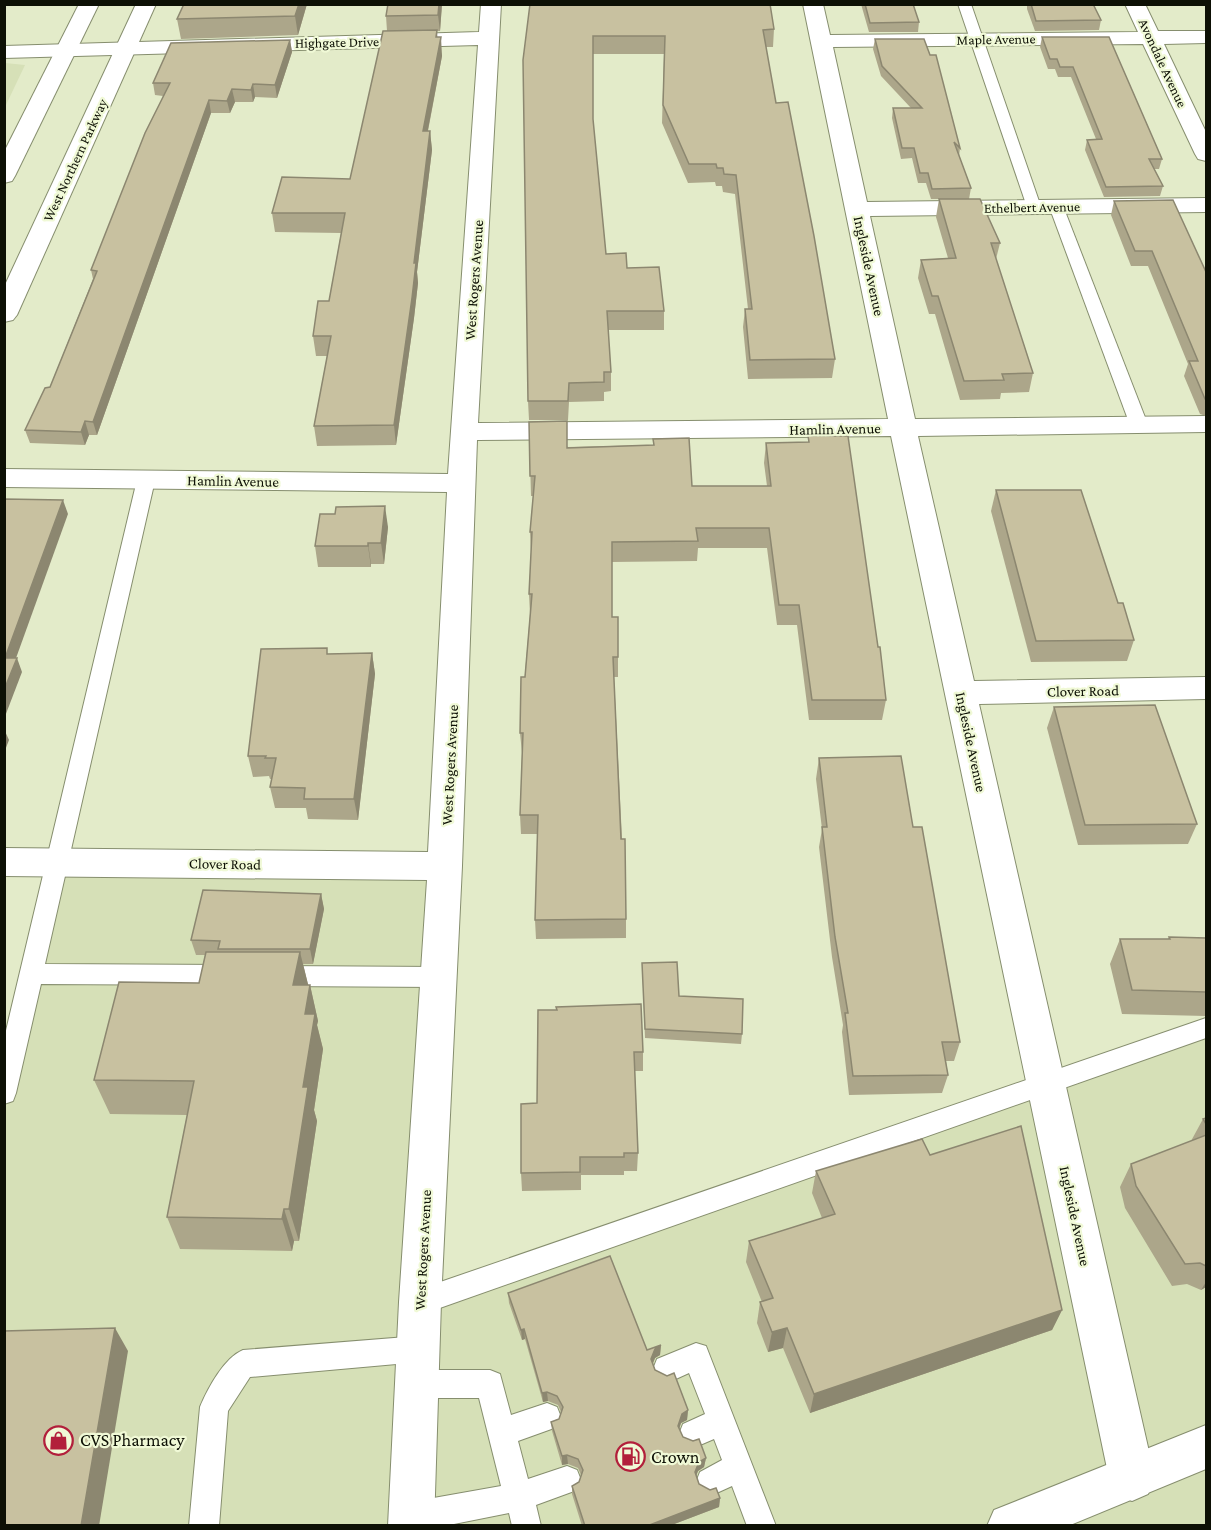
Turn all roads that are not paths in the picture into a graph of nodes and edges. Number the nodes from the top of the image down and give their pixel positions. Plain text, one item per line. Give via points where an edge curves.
1 (89, 4) edge
2 (146, 4) edge
3 (491, 4) edge
4 (813, 4) edge
5 (964, 4) edge
6 (1135, 4) edge
7 (1151, 37) junction
8 (1206, 37) edge
9 (489, 38) junction
10 (976, 39) junction
11 (821, 41) junction
12 (127, 47) junction
13 (67, 48) junction
14 (4, 52) edge
15 (1206, 154) edge
16 (4, 176) edge
17 (1206, 205) edge
18 (1045, 206) junction
19 (858, 209) junction
20 (4, 315) edge
21 (1206, 424) edge
22 (1139, 425) junction
23 (903, 428) junction
24 (464, 432) junction
25 (4, 478) edge
26 (146, 480) junction
27 (462, 483) junction
28 (1206, 688) edge
29 (960, 693) junction
30 (4, 861) edge
31 (58, 862) junction
32 (445, 866) junction
33 (32, 974) junction
34 (439, 977) junction
35 (1206, 1028) edge
36 (1046, 1084) junction
37 (4, 1093) edge
38 (420, 1302) junction
39 (418, 1366) junction
40 (667, 1369) dead end
41 (547, 1417) dead end
42 (721, 1421) junction
43 (501, 1432) junction
44 (693, 1434) dead end
45 (1206, 1447) edge
46 (739, 1467) junction
47 (1132, 1478) junction
48 (567, 1480) dead end
49 (710, 1482) dead end
50 (519, 1497) junction
51 (411, 1521) edge
52 (204, 1526) edge
53 (527, 1526) edge
54 (762, 1526) edge
55 (1010, 1526) edge

1 - 13 street
2 - 12 street, West Northern Parkway
3 - 9 street, West Rogers Avenue
4 - 11 street, Ingleside Avenue
5 - 10 lane
6 - 7 street, Avondale Avenue
7 - 8 street, Maple Avenue
7 - 10 street, Maple Avenue
7 - 15 street, Avondale Avenue
9 - 12 street, Highgate Drive
9 - 24 street, West Rogers Avenue
10 - 11 street, Maple Avenue
10 - 18 lane
11 - 19 street, Ingleside Avenue
12 - 13 street, Highgate Drive
12 - 20 street, West Northern Parkway
13 - 14 street, Highgate Drive
13 - 16 street
17 - 18 street, Ethelbert Avenue
18 - 19 street, Ethelbert Avenue
18 - 22 lane
19 - 23 street, Ingleside Avenue
21 - 22 street, Hamlin Avenue
22 - 23 street, Hamlin Avenue
23 - 24 street, Hamlin Avenue
23 - 29 street, Ingleside Avenue
24 - 27 street, West Rogers Avenue
25 - 26 street, Hamlin Avenue
26 - 27 street, Hamlin Avenue
26 - 31 lane
27 - 32 street, West Rogers Avenue
28 - 29 street, Clover Road
29 - 36 street, Ingleside Avenue
30 - 31 street, Clover Road
31 - 32 street, Clover Road
31 - 33 lane
32 - 34 street, West Rogers Avenue
33 - 34 lane
33 - 37 lane
34 - 38 street, West Rogers Avenue
35 - 36 lane
36 - 38 lane
36 - 47 street, Ingleside Avenue
38 - 39 street, West Rogers Avenue
39 - 43 lane via 490,1384
39 - 51 street, West Rogers Avenue
39 - 52 lane via 243,1364 214,1407
40 - 42 lane via 696,1356
41 - 43 lane
42 - 44 lane
42 - 46 lane
43 - 50 lane
45 - 47 street
46 - 49 lane
46 - 54 lane
47 - 55 street
48 - 50 lane
50 - 51 lane
50 - 53 lane

